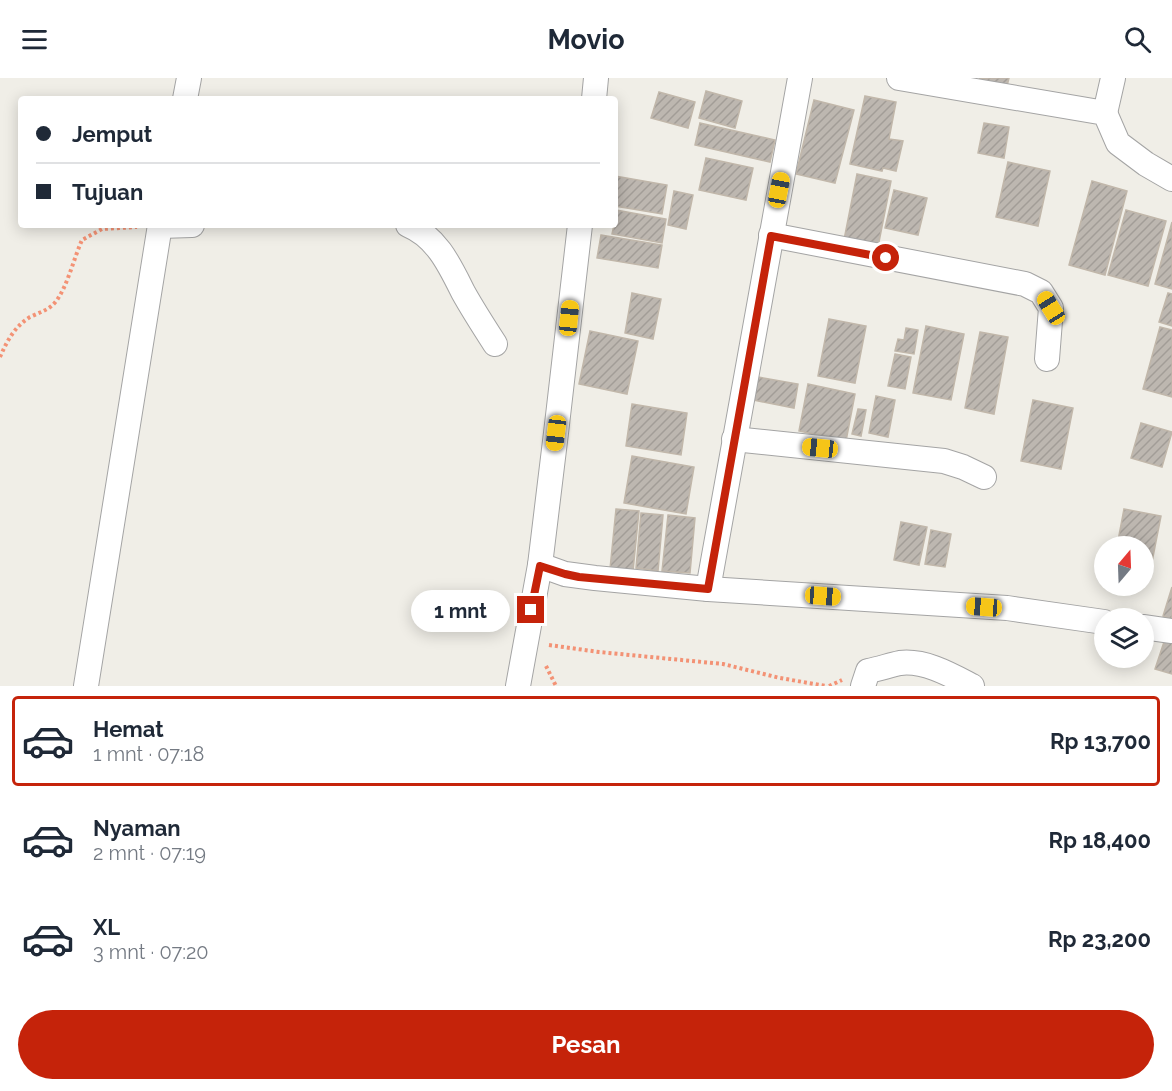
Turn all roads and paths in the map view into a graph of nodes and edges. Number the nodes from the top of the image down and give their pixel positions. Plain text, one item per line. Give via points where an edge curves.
1 (189, 78) edge
2 (596, 78) edge
3 (800, 78) edge
4 (899, 78) edge
5 (1113, 78) edge
6 (186, 96) edge
7 (594, 96) edge
8 (1105, 113) junction
9 (1172, 179) edge
10 (131, 228) edge
11 (160, 228) edge
12 (415, 228) edge
13 (580, 228) edge
14 (771, 236) junction
15 (495, 344) dead end
16 (0, 357) edge
17 (1047, 359) dead end
18 (734, 439) junction
19 (984, 477) dead end
20 (540, 566) junction
21 (708, 589) junction
22 (1094, 621) edge
23 (1154, 629) edge
24 (1172, 631) edge
25 (547, 645) dead end
26 (86, 686) edge
27 (518, 686) edge
28 (826, 686) edge
29 (864, 686) edge
30 (972, 686) edge

1 - 6 street
2 - 7 street
3 - 14 street
4 - 8 street
5 - 8 street
8 - 9 street via 1118,143
10 - 16 path via 102,230 82,240 57,301 16,328
11 - 26 street
12 - 15 street via 443,254
13 - 20 street
14 - 17 street via 1025,284 1041,292 1051,308
14 - 18 street
18 - 19 street via 944,460
18 - 21 street
20 - 21 street via 579,577
20 - 27 street
21 - 22 street via 1007,608
23 - 24 street
25 - 28 path via 723,664
29 - 30 street via 868,671 902,663 929,666

